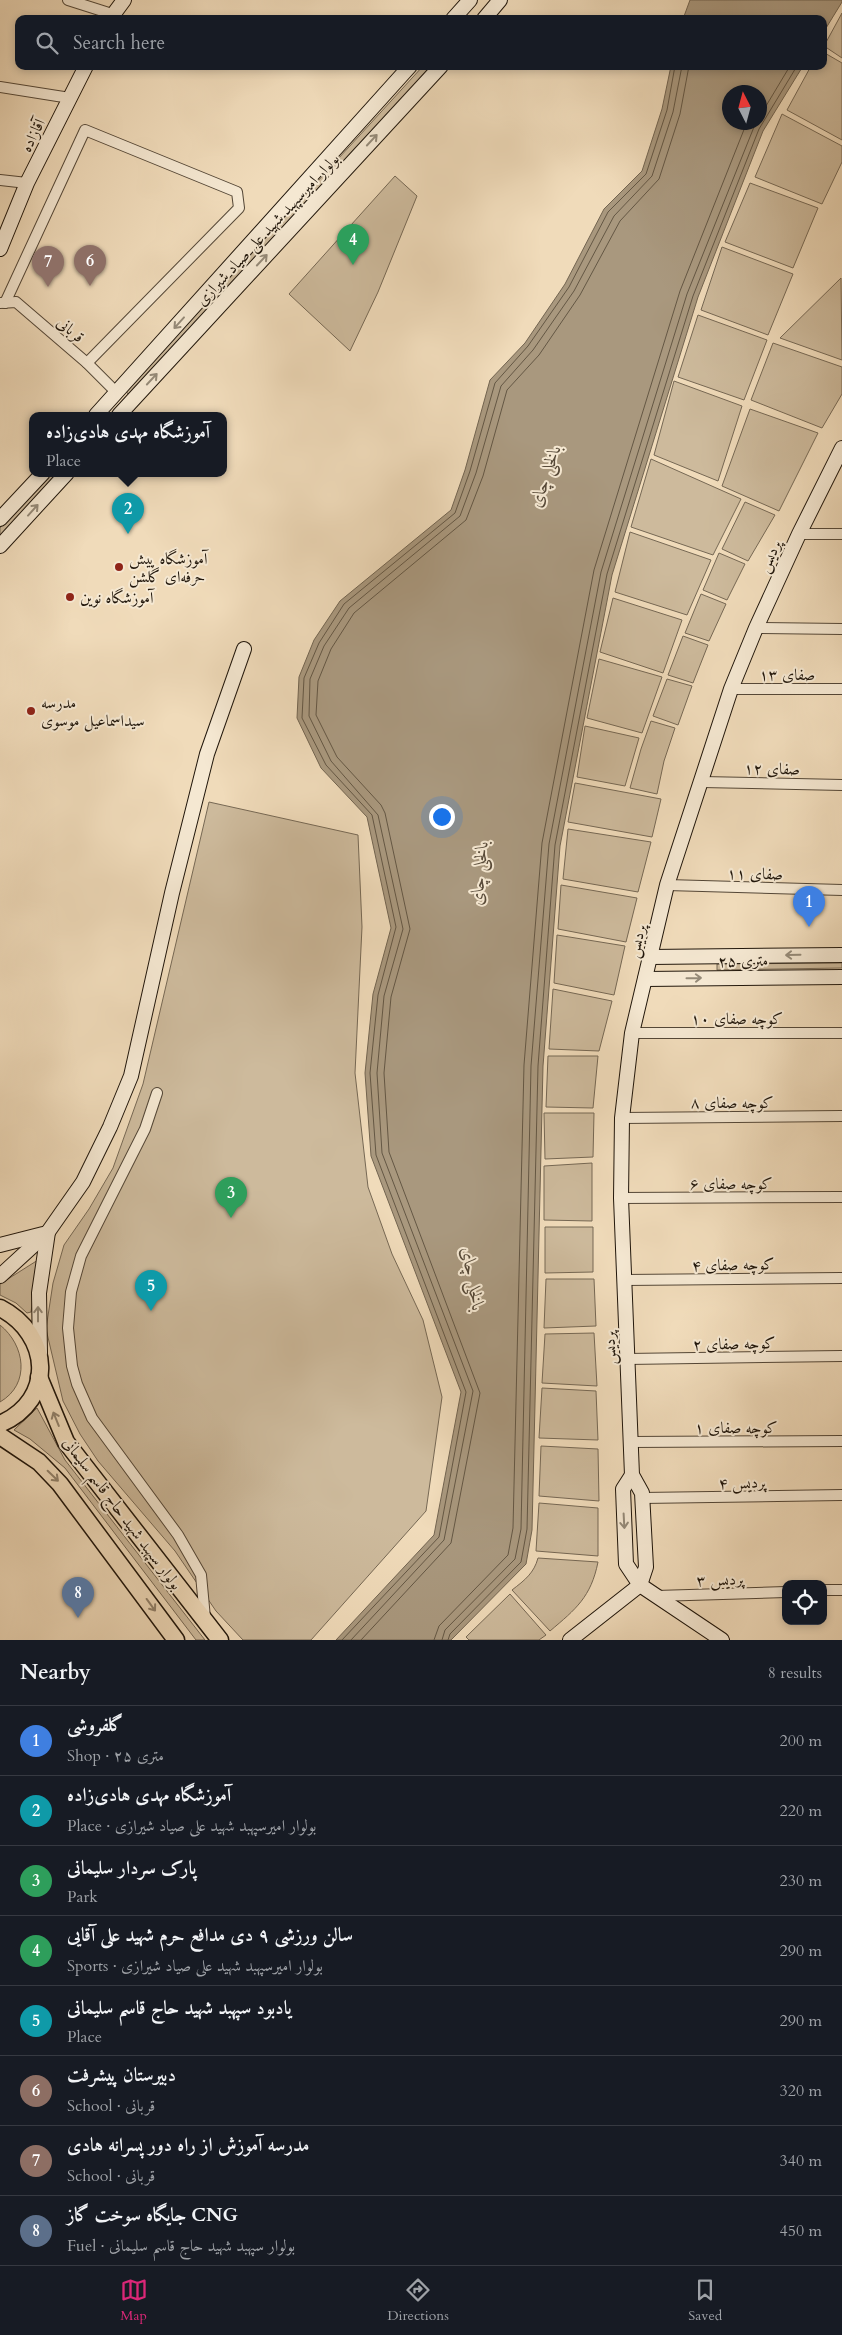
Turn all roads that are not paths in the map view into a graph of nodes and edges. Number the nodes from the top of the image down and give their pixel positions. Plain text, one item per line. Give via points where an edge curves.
1 (68, 0) edge
2 (124, 0) edge
3 (470, 0) edge
4 (500, 0) edge
5 (108, 15) edge
6 (112, 15) edge
7 (457, 15) edge
8 (487, 15) edge
9 (84, 70) edge
10 (406, 70) edge
11 (437, 70) edge
12 (0, 87) edge
13 (70, 98) junction
14 (0, 180) edge
15 (27, 184) junction
16 (0, 249) edge
17 (3, 303) edge
18 (87, 362) junction
19 (116, 392) junction
20 (129, 404) junction
21 (99, 412) edge
22 (122, 412) edge
23 (842, 448) edge
24 (39, 477) edge
25 (62, 477) edge
26 (0, 519) edge
27 (798, 534) junction
28 (842, 534) edge
29 (0, 546) edge
30 (756, 628) junction
31 (842, 629) edge
32 (244, 649) dead end
33 (731, 689) junction
34 (842, 689) edge
35 (702, 782) junction
36 (842, 785) edge
37 (667, 885) junction
38 (842, 890) edge
39 (842, 955) edge
40 (650, 957) junction
41 (842, 977) edge
42 (645, 979) junction
43 (632, 1032) junction
44 (842, 1033) edge
45 (157, 1093) dead end
46 (842, 1116) edge
47 (622, 1118) junction
48 (842, 1197) edge
49 (621, 1198) junction
50 (48, 1232) junction
51 (0, 1245) edge
52 (0, 1276) edge
53 (842, 1278) edge
54 (624, 1280) junction
55 (0, 1308) edge
56 (842, 1356) edge
57 (627, 1359) junction
58 (40, 1370) junction
59 (0, 1424) edge
60 (0, 1436) edge
61 (842, 1441) edge
62 (630, 1442) junction
63 (632, 1475) junction
64 (842, 1496) edge
65 (642, 1498) junction
66 (640, 1585) junction
67 (827, 1590) edge
68 (842, 1590) edge
69 (782, 1592) edge
70 (656, 1596) junction
71 (205, 1621) junction
72 (167, 1633) edge
73 (176, 1640) edge
74 (220, 1640) edge
75 (570, 1640) edge
76 (722, 1640) edge

1 - 5 street
2 - 6 street
3 - 7 street
4 - 8 street
9 - 13 street, آقازاده
10 -> 19 street, بولوار امیرسپهبد شهید علی صیاد شیرازی
20 -> 11 street, بولوار امیرسپهبد شهید علی صیاد شیرازی
12 - 13 street
13 - 15 street, آقازاده
14 - 15 street
15 - 16 street, آقازاده
17 - 18 street, قربانی via 16,302
17 - 18 street via 85,130 237,192 239,208
18 - 19 street, قربانی
19 - 20 street
19 - 21 street, بولوار امیرسپهبد شهید علی صیاد شیرازی
20 - 22 street, بولوار امیرسپهبد شهید علی صیاد شیرازی
23 - 27 street, پردیس
24 - 26 street
29 -> 25 street
27 - 28 street
27 - 30 street, پردیس
30 - 31 street
30 - 33 street, پردیس
32 - 50 street via 207,754 172,893 132,1076 83,1182
33 - 34 street, صفای ۱۳
33 - 35 street, پردیس
35 - 36 street, صفای ۱۲
35 - 37 street, پردیس
37 - 38 street, صفای ۱۱
37 - 40 street, پردیس
39 -> 40 street, ۲۵ متری
40 - 42 street, پردیس
42 -> 41 street, ۲۵ متری
42 - 43 street, پردیس
43 - 44 street, کوچه صفای ۱۰
43 - 47 street, پردیس
45 - 71 street via 145,1129 81,1256 68,1310 69,1347 77,1384 92,1418 178,1535 201,1574
46 - 47 street, کوچه صفای ۸
47 - 49 street, پردیس
48 - 49 street, کوچه صفای ۶
49 - 54 street, پردیس
50 - 51 street
50 - 52 street
58 -> 50 street via 39,1293
53 - 54 street, کوچه صفای ۴
54 - 57 street, پردیس
55 - 58 main road, بولوار سپهبد شهید حاج قاسم سلیمانی via 28,1329 37,1345
56 - 57 street, کوچه صفای ۲
57 - 62 street, پردیس
58 - 59 main road via 35,1392 26,1405
71 -> 58 main road, بولوار سپهبد شهید حاج قاسم سلیمانی via 66,1442
60 -> 72 main road, بولوار سپهبد شهید حاج قاسم سلیمانی via 39,1462 60,1484
61 - 62 street, کوچه صفای ۱
62 - 63 street, پردیس
63 - 65 street, پردیس
63 -> 66 street, پردیس via 623,1489 626,1564
64 - 65 street, پردیس ۴
65 - 66 street, پردیس via 646,1567
66 - 70 street
66 - 75 street
67 - 68 street
69 - 70 street, پردیس ۳
70 - 76 street
71 - 74 main road, بولوار سپهبد شهید حاج قاسم سلیمانی
72 - 73 main road, بولوار سپهبد شهید حاج قاسم سلیمانی

